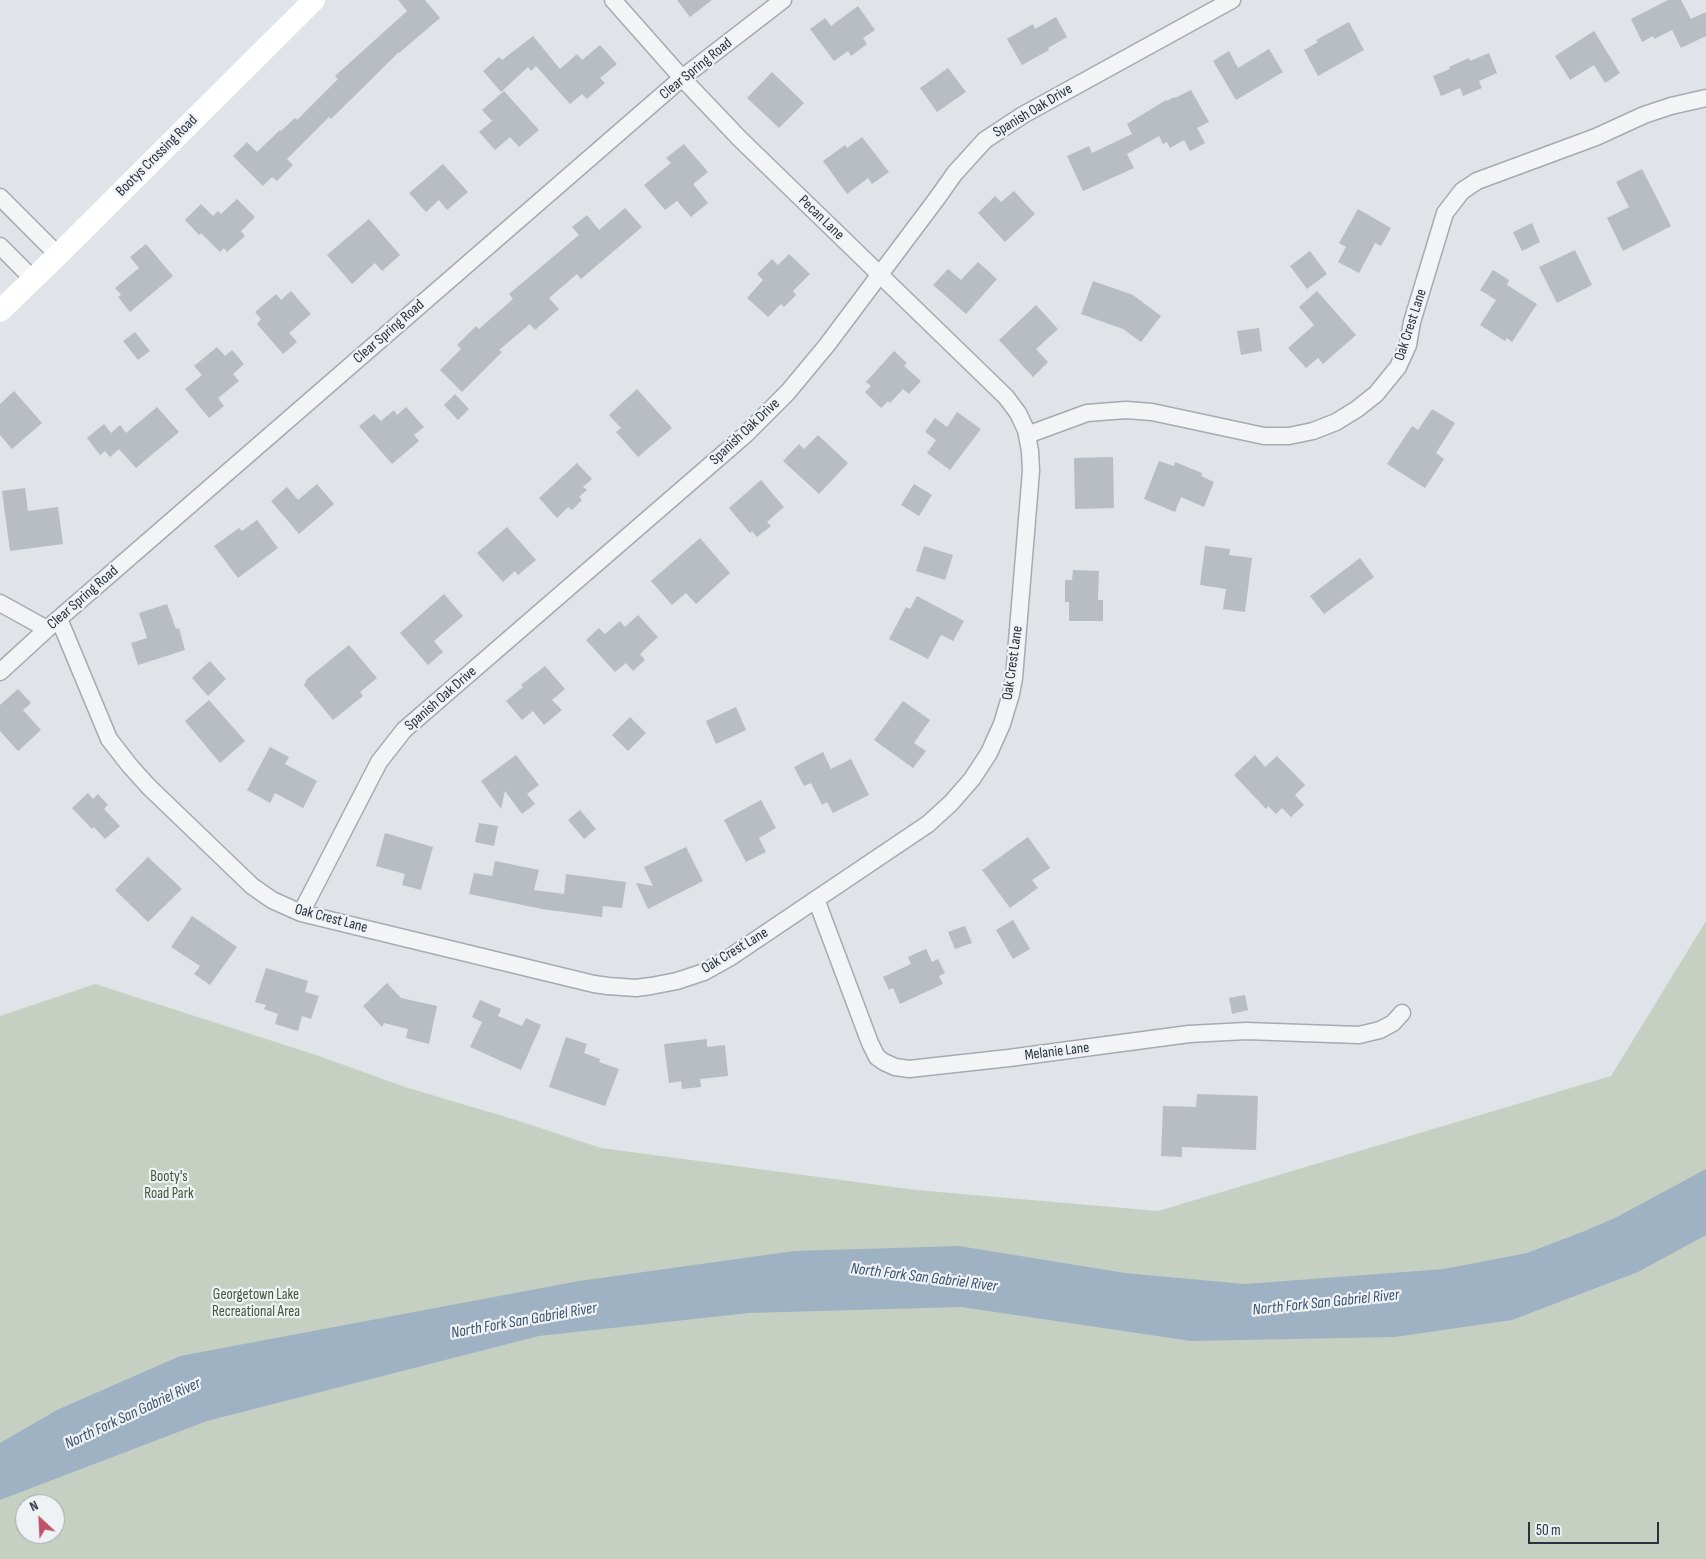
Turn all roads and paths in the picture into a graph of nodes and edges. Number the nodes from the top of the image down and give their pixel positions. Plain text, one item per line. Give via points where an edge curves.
1 (314, 0) edge
2 (613, 0) edge
3 (783, 0) edge
4 (1232, 0) edge
5 (682, 78) junction
6 (1706, 98) edge
7 (0, 197) edge
8 (0, 246) edge
9 (58, 255) junction
10 (880, 274) junction
11 (33, 279) junction
12 (0, 311) edge
13 (1027, 435) junction
14 (0, 603) edge
15 (53, 624) junction
16 (0, 672) edge
17 (816, 899) junction
18 (301, 913) junction
19 (1402, 1014) dead end

1 - 9 street, Bootys Crossing Road
2 - 5 street, Pecan Lane
3 - 5 street, Clear Spring Road
4 - 10 street, Spanish Oak Drive via 997,131 955,173
5 - 10 street, Pecan Lane via 740,139
5 - 15 street, Clear Spring Road
6 - 13 street, Oak Crest Lane via 1644,115 1596,137 1477,181 1462,191 1445,213 1408,345 1398,366 1376,394 1336,422 1289,436 1264,436 1152,412 1126,410 1086,413
7 - 9 street
8 - 11 street
9 - 11 street, Bootys Crossing Road
10 - 13 street, Pecan Lane via 1006,397 1018,413
10 - 18 street, Spanish Oak Drive via 794,385 745,435 404,730 379,762
11 - 12 street, Bootys Crossing Road
13 - 17 street, Oak Crest Lane via 1031,471 1014,678 1002,724 972,779 951,803 928,824
14 - 15 street
15 - 16 street, Clear Spring Road
15 - 18 street, Oak Crest Lane via 109,739 130,766 252,886 272,900
17 - 18 street, Oak Crest Lane via 704,972 664,984 636,988 594,984
17 - 19 street, Melanie Lane via 870,1044 877,1057 895,1067 909,1069 1189,1034 1246,1031 1359,1035 1380,1030

